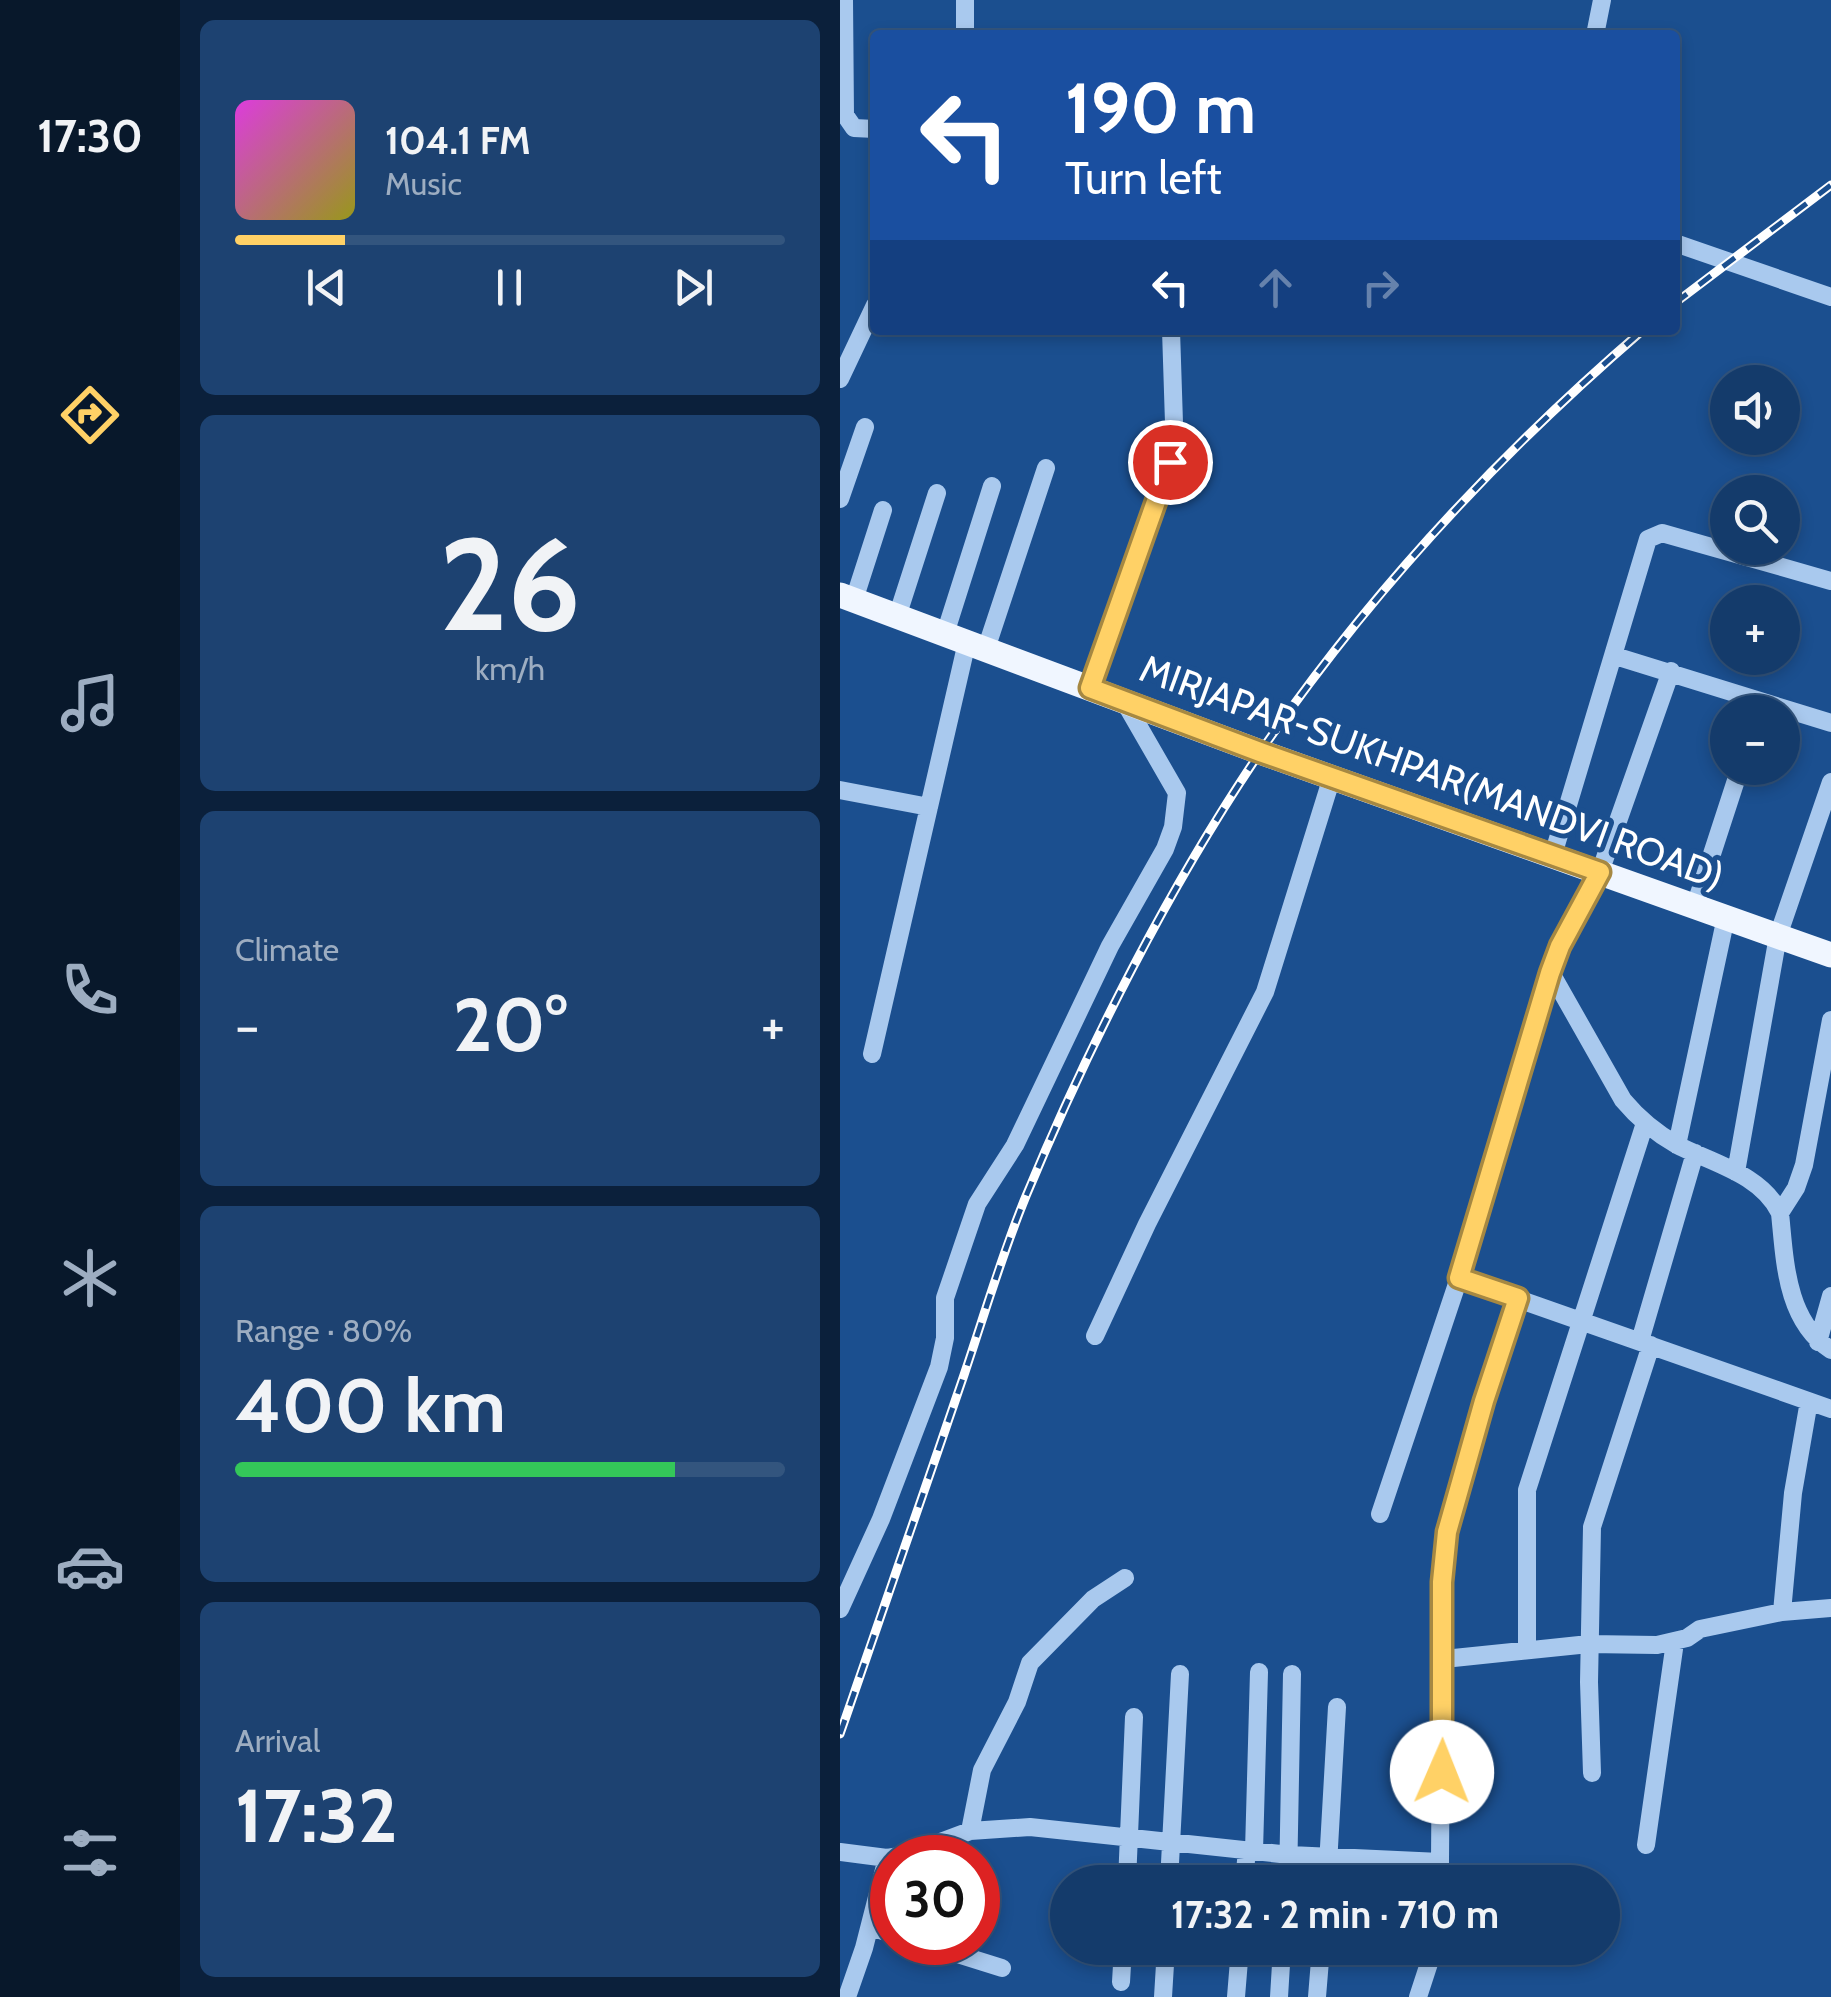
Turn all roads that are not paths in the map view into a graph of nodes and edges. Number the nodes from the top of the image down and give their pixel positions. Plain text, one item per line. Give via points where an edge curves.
1 (844, 0) edge
2 (964, 0) edge
3 (1602, 0) edge
4 (966, 30) edge
5 (1596, 30) edge
6 (870, 129) edge
7 (1680, 246) edge
8 (1831, 297) edge
9 (870, 316) edge
10 (1171, 335) edge
11 (840, 379) edge
12 (865, 427) dead end
13 (1046, 468) dead end
14 (992, 486) dead end
15 (937, 493) dead end
16 (840, 500) edge
17 (883, 510) dead end
18 (1831, 581) edge
19 (847, 598) edge
20 (897, 616) junction
21 (966, 642) junction
22 (1615, 656) junction
23 (1671, 671) junction
24 (1090, 688) junction
25 (1730, 695) edge
26 (1124, 700) junction
27 (1800, 716) edge
28 (1831, 723) edge
29 (1332, 777) junction
30 (1831, 782) edge
31 (1734, 785) edge
32 (840, 790) edge
33 (929, 807) junction
34 (1553, 856) junction
35 (1600, 872) junction
36 (1695, 906) junction
37 (1726, 917) junction
38 (1778, 936) junction
39 (1831, 955) edge
40 (1550, 973) junction
41 (1831, 1020) edge
42 (872, 1054) dead end
43 (1645, 1123) junction
44 (1678, 1145) junction
45 (1696, 1153) junction
46 (1736, 1172) junction
47 (1780, 1213) junction
48 (1459, 1278) junction
49 (1831, 1296) edge
50 (1518, 1298) junction
51 (1580, 1320) junction
52 (1095, 1336) dead end
53 (1645, 1343) junction
54 (1825, 1346) edge
55 (1809, 1402) junction
56 (1831, 1409) edge
57 (1380, 1514) dead end
58 (1126, 1578) dead end
59 (1831, 1608) edge
60 (840, 1609) edge
61 (1782, 1612) junction
62 (1675, 1642) junction
63 (1589, 1644) junction
64 (1526, 1650) junction
65 (1444, 1658) junction
66 (1259, 1672) dead end
67 (1180, 1674) dead end
68 (1292, 1674) dead end
69 (1337, 1707) dead end
70 (1134, 1717) dead end
71 (1592, 1773) dead end
72 (970, 1831) junction
73 (959, 1835) edge
74 (1130, 1840) junction
75 (1171, 1844) junction
76 (1646, 1846) dead end
77 (1250, 1850) junction
78 (840, 1852) edge
79 (870, 1856) edge
80 (1290, 1856) junction
81 (1329, 1857) junction
82 (1440, 1862) junction
83 (1128, 1865) edge
84 (1170, 1865) edge
85 (1247, 1865) edge
86 (1289, 1865) edge
87 (1328, 1865) edge
88 (1440, 1865) edge
89 (870, 1928) edge
90 (992, 1965) edge
91 (1122, 1965) edge
92 (1165, 1965) edge
93 (1239, 1965) edge
94 (1281, 1965) edge
95 (1321, 1965) edge
96 (1429, 1965) edge
97 (1002, 1968) dead end
98 (1120, 1982) dead end
99 (848, 1997) edge
100 (1163, 1997) edge
101 (1236, 1997) edge
102 (1278, 1997) edge
103 (1318, 1997) edge
104 (1418, 1997) edge

1 - 6 street via 844,115 854,128
2 - 4 street
3 - 5 street
7 - 8 street
9 - 11 street
10 - 24 street via 1170,462
12 - 16 street
13 - 21 street
14 - 21 street
15 - 20 street
17 - 19 street
18 - 22 street via 1652,534
19 - 20 main road, MIRJAPAR-SUKHPAR(MANDVI ROAD)
20 - 21 main road, MIRJAPAR-SUKHPAR(MANDVI ROAD)
21 - 24 main road, MIRJAPAR-SUKHPAR(MANDVI ROAD)
21 - 33 street
22 - 23 street
22 - 34 street
23 - 25 street
23 - 35 street
24 - 26 main road, MIRJAPAR-SUKHPAR(MANDVI ROAD)
26 - 29 main road, MIRJAPAR-SUKHPAR(MANDVI ROAD)
26 - 60 street via 1177,792 1173,827 1023,1129 977,1204 944,1298 938,1367
27 - 28 street
29 - 34 main road, MIRJAPAR-SUKHPAR(MANDVI ROAD)
29 - 52 street via 1266,992
30 - 38 street
31 - 36 street
32 - 33 street
33 - 42 street
34 - 35 main road, MIRJAPAR-SUKHPAR(MANDVI ROAD)
35 - 36 main road, MIRJAPAR-SUKHPAR(MANDVI ROAD)
35 - 40 street
36 - 37 main road, MIRJAPAR-SUKHPAR(MANDVI ROAD)
37 - 38 main road, MIRJAPAR-SUKHPAR(MANDVI ROAD)
37 - 44 street
38 - 39 main road, MIRJAPAR-SUKHPAR(MANDVI ROAD)
38 - 46 street
40 - 43 street via 1623,1100
40 - 48 street
41 - 47 street via 1804,1165
43 - 44 street
43 - 51 street
44 - 45 street
45 - 46 street
45 - 53 street
46 - 47 street
47 - 54 street via 1794,1302 1804,1326
48 - 50 street
48 - 57 street
49 - 54 street
50 - 51 street
50 - 65 street via 1447,1532
51 - 53 street
51 - 64 street via 1527,1490
53 - 55 street
53 - 63 street via 1592,1527
55 - 56 street
55 - 61 street
58 - 72 street via 1093,1599 1030,1663 982,1770
59 - 61 street
61 - 62 street via 1700,1629
62 - 63 street
62 - 76 street
63 - 64 street
63 - 71 street
64 - 65 street
65 - 82 street
66 - 77 street
67 - 75 street
68 - 80 street
69 - 81 street
70 - 74 street
72 - 73 street
72 - 74 street via 1030,1827
74 - 75 street
74 - 83 street
75 - 77 street
75 - 84 street
77 - 80 street
77 - 85 street
78 - 79 street
80 - 81 street
80 - 86 street
81 - 82 street
81 - 87 street
82 - 88 street
89 - 99 street
90 - 97 street
91 - 98 street
92 - 100 street
93 - 101 street
94 - 102 street
95 - 103 street
96 - 104 street

